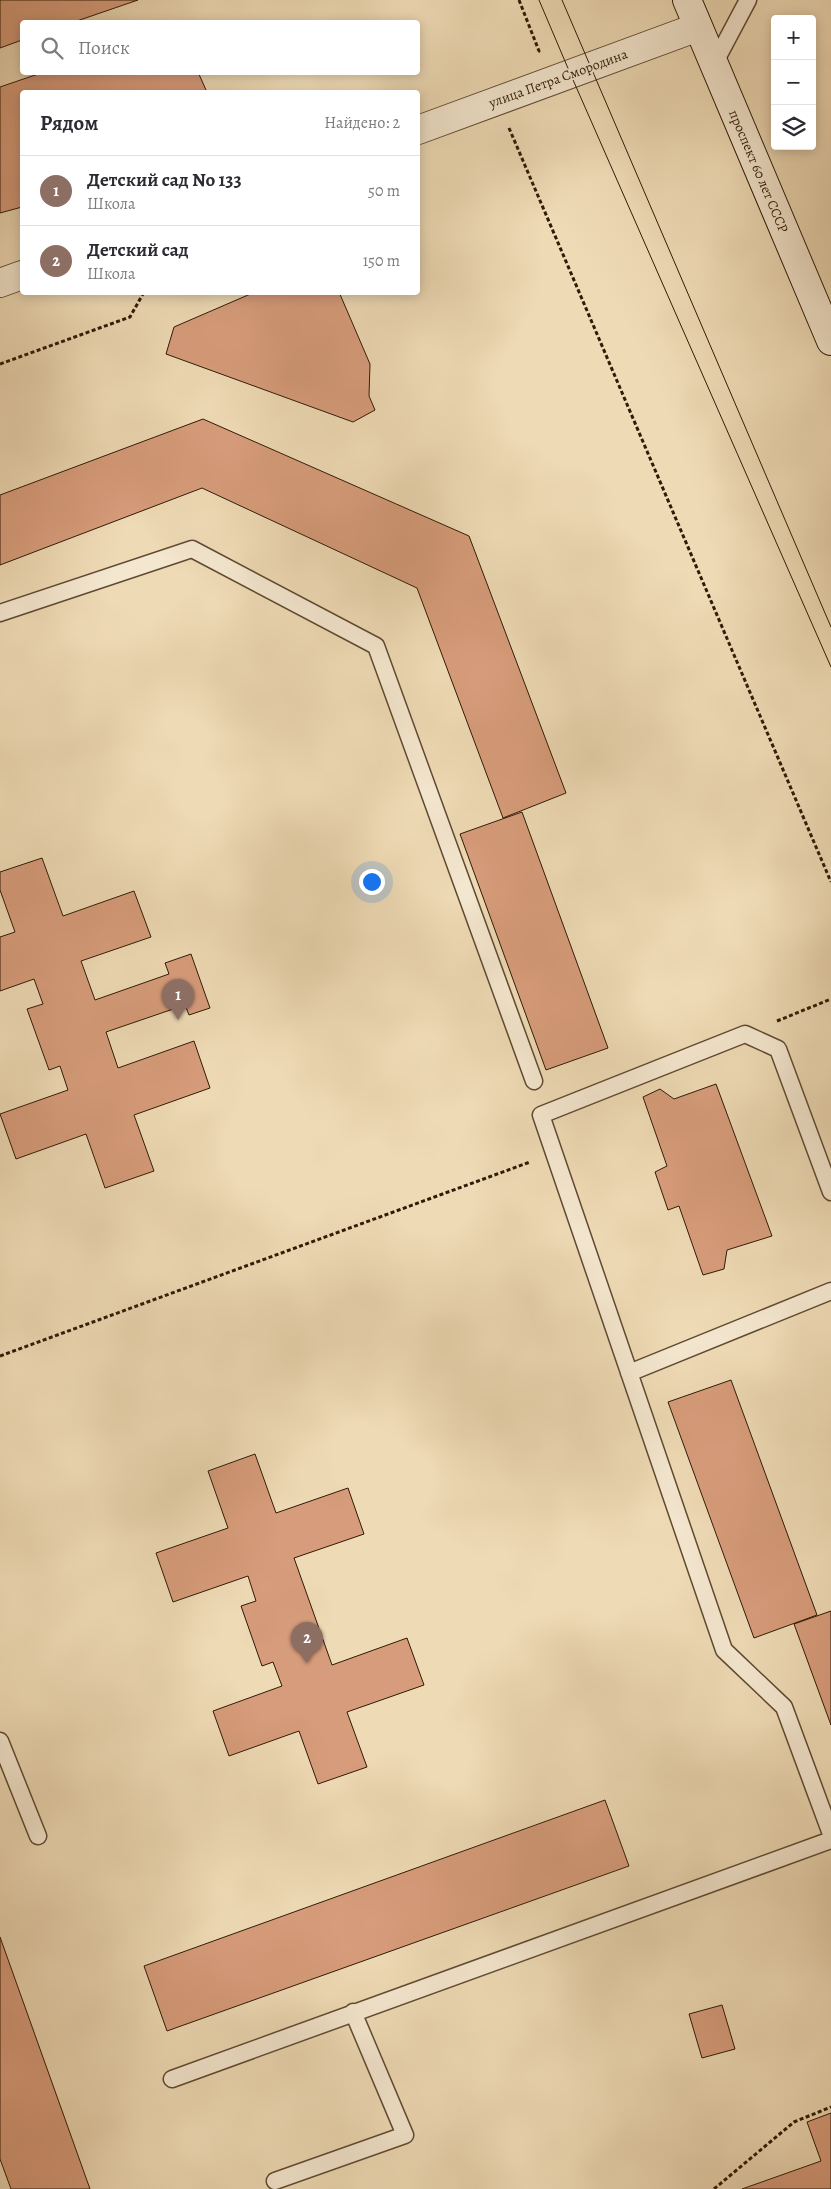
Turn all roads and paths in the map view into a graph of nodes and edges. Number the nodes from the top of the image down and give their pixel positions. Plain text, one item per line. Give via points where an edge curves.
1 (519, 0) edge
2 (687, 0) edge
3 (748, 0) edge
4 (698, 27) junction
5 (530, 55) dead end
6 (714, 64) junction
7 (497, 100) junction
8 (420, 129) edge
9 (20, 276) edge
10 (0, 283) edge
11 (142, 295) edge
12 (831, 341) edge
13 (0, 364) edge
14 (0, 613) edge
15 (831, 882) edge
16 (831, 999) edge
17 (744, 1034) junction
18 (534, 1081) dead end
19 (554, 1154) junction
20 (831, 1192) edge
21 (831, 1291) edge
22 (0, 1356) edge
23 (629, 1373) junction
24 (0, 1741) edge
25 (831, 1834) edge
26 (38, 1836) dead end
27 (831, 1840) edge
28 (353, 2012) junction
29 (172, 2078) dead end
30 (831, 2107) edge
31 (275, 2181) dead end
32 (714, 2189) edge

1 - 5 path via 539,51
2 - 4 main road, проспект 60 лет СССР
3 - 6 lane
4 - 6 main road, проспект 60 лет СССР
4 - 7 main road, улица Петра Смородина
6 - 12 main road, проспект 60 лет СССР
7 - 8 main road, улица Петра Смородина
7 - 15 path
9 - 10 main road
11 - 13 path via 130,317
14 - 18 lane via 192,550 376,646
16 - 17 path
17 - 19 lane via 541,1115
17 - 20 lane via 778,1049
19 - 22 path
19 - 23 lane
21 - 23 lane
23 - 25 lane via 724,1650 784,1707
24 - 26 lane
27 - 28 lane
28 - 29 lane
28 - 31 lane via 405,2135
30 - 32 path via 794,2122

